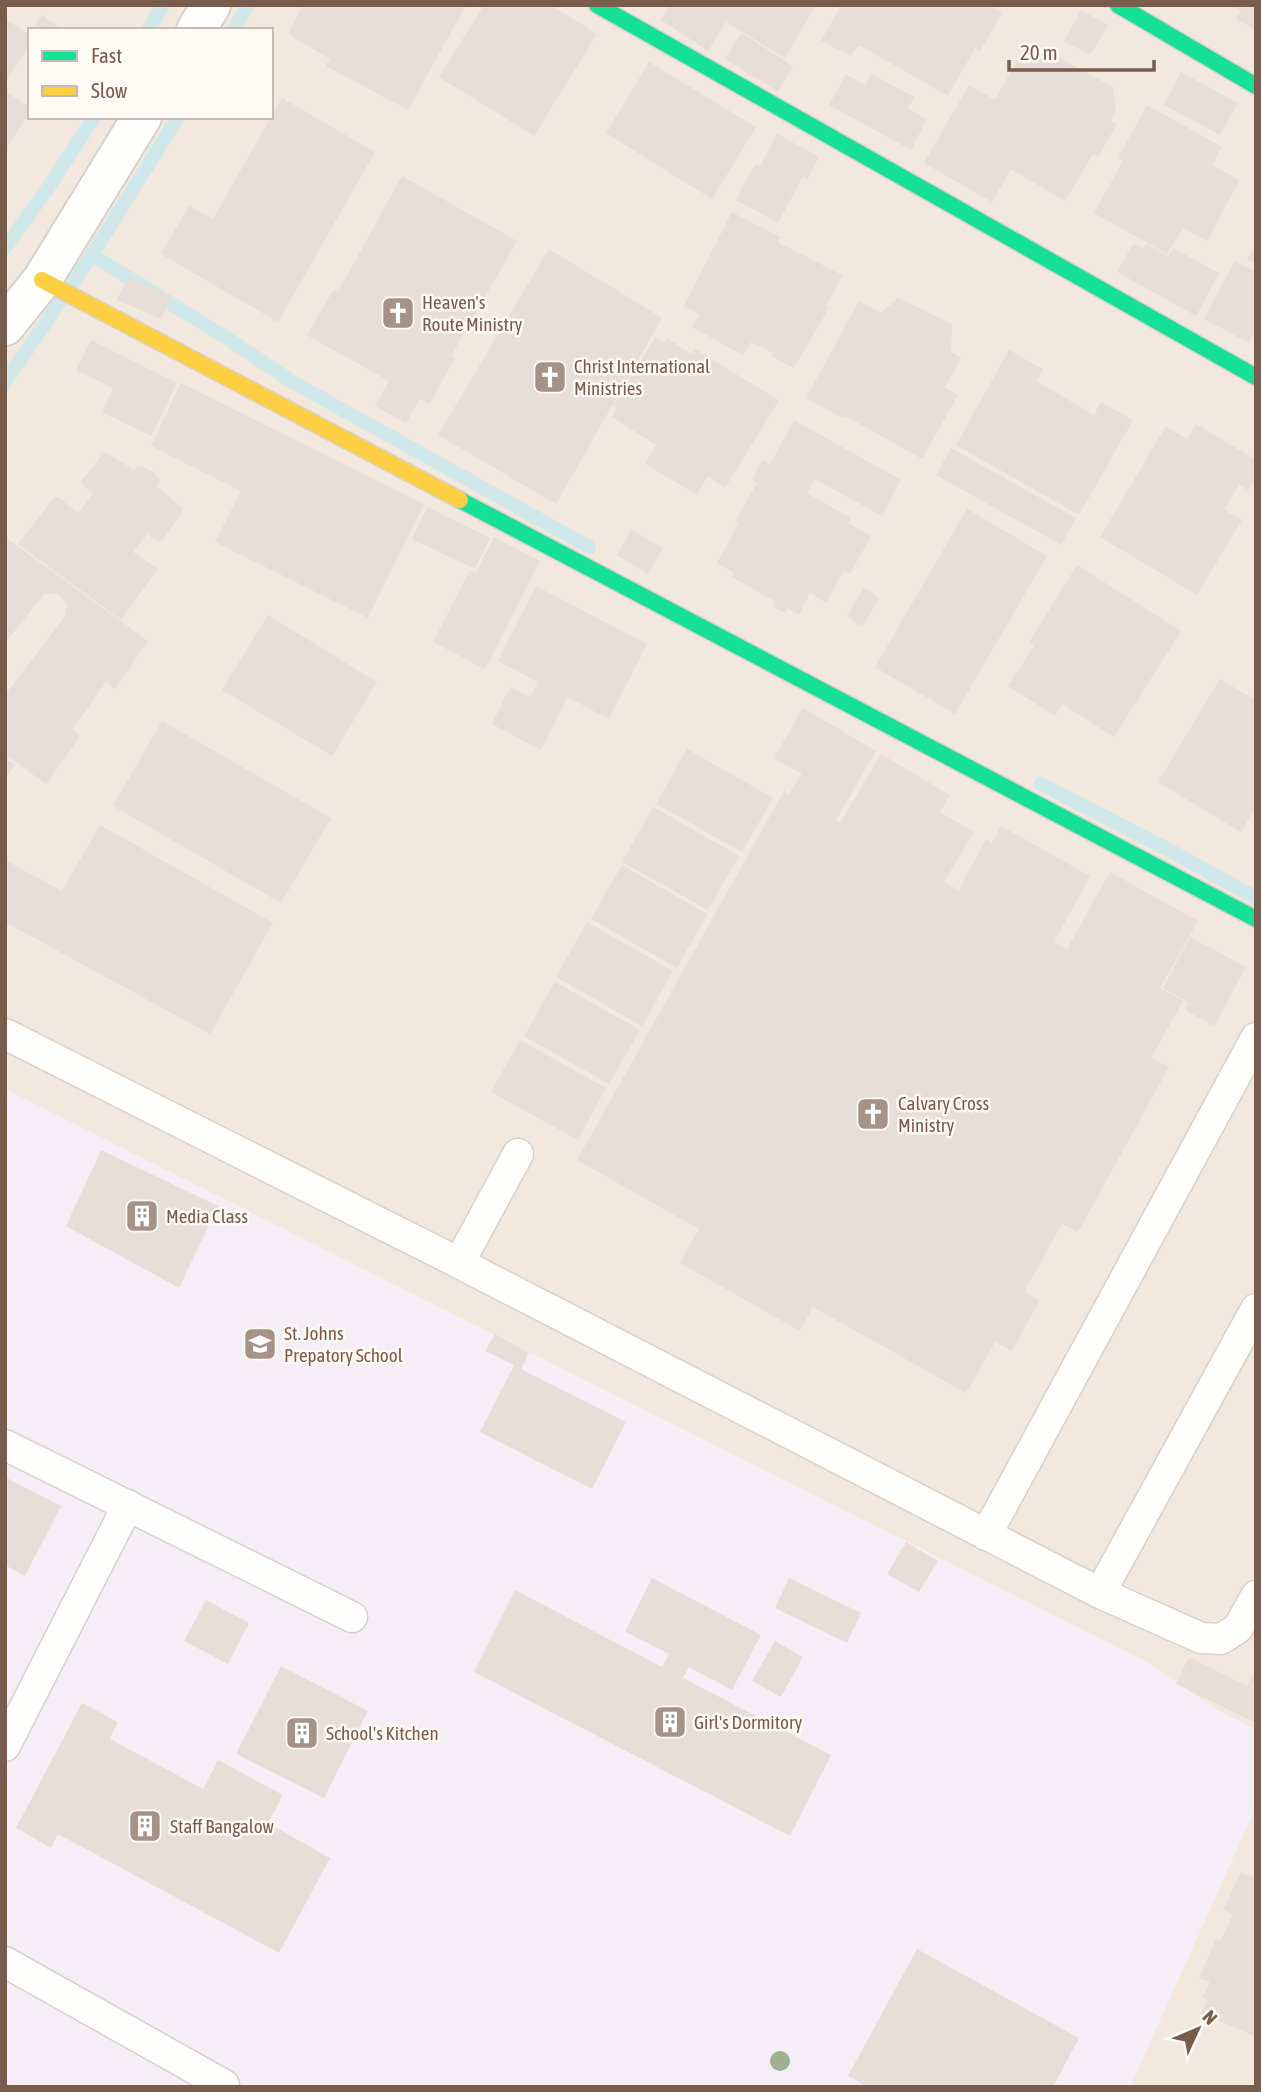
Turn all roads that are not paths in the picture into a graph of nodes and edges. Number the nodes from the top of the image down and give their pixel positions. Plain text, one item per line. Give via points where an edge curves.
1 (211, 5) edge
2 (597, 5) edge
3 (1118, 5) edge
4 (197, 28) edge
5 (1256, 86) edge
6 (141, 119) edge
7 (42, 279) junction
8 (5, 327) edge
9 (1256, 377) edge
10 (1256, 919) edge
11 (5, 1034) edge
12 (1256, 1038) edge
13 (518, 1154) dead end
14 (459, 1263) junction
15 (1256, 1309) edge
16 (5, 1445) edge
17 (128, 1505) junction
18 (986, 1535) junction
19 (1100, 1593) junction
20 (1256, 1596) edge
21 (352, 1617) dead end
22 (5, 1746) edge
23 (5, 1962) edge
24 (224, 2085) dead end

1 - 4 street
2 - 9 street
3 - 5 street
6 - 7 street
7 - 8 street
7 - 10 street
11 - 14 lane
12 - 18 lane
13 - 14 lane
14 - 18 lane
15 - 19 lane
16 - 17 lane
17 - 21 lane
17 - 22 lane
18 - 19 lane
19 - 20 lane via 1200,1638 1221,1639 1238,1628
23 - 24 lane

